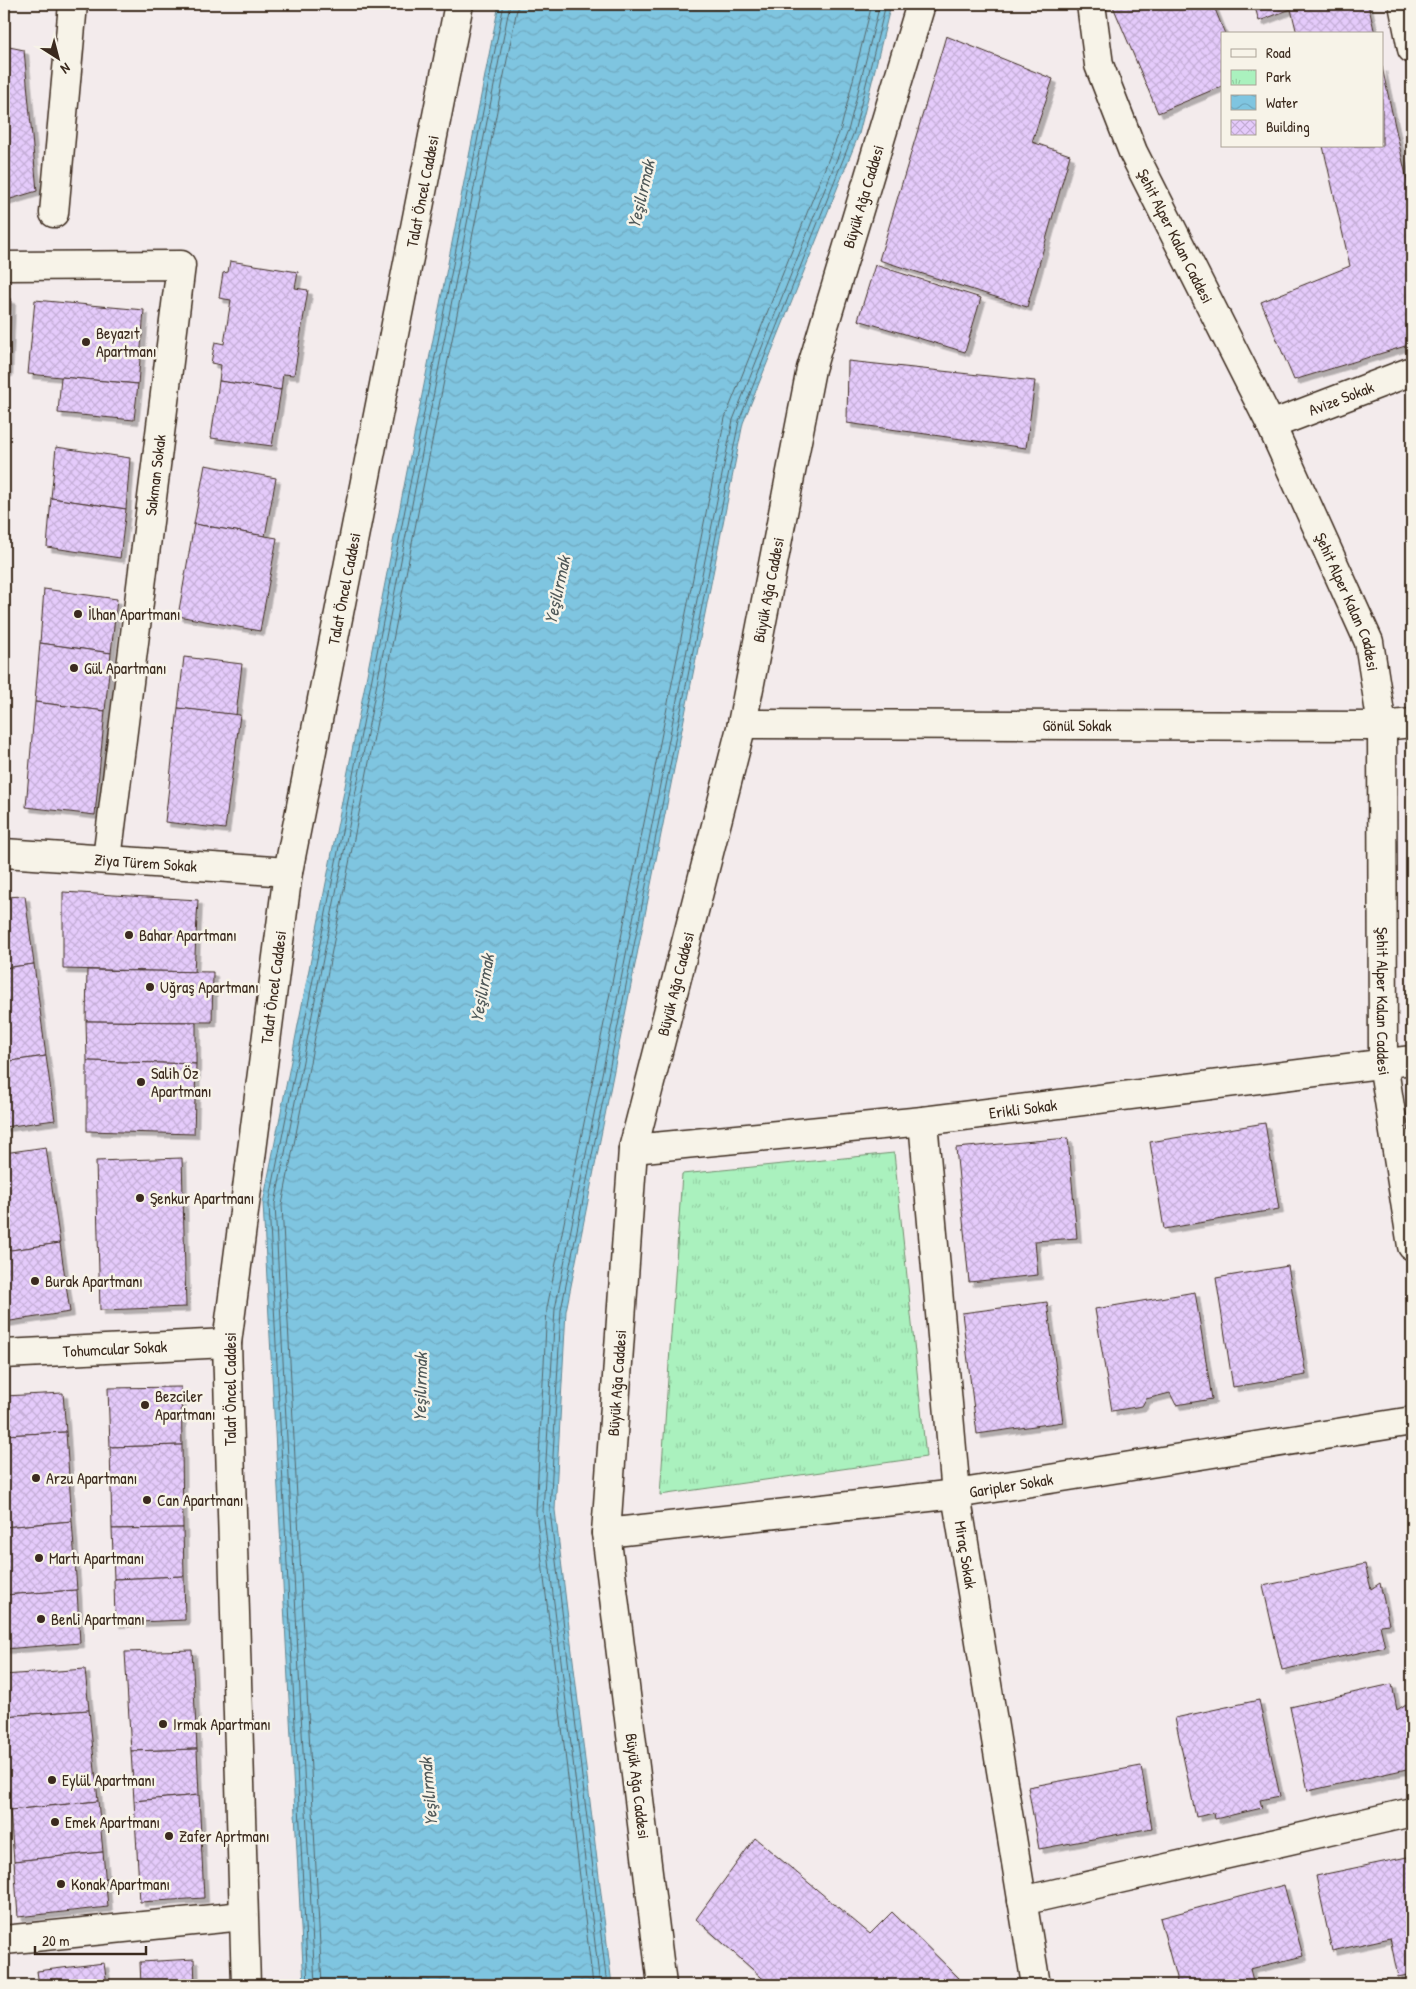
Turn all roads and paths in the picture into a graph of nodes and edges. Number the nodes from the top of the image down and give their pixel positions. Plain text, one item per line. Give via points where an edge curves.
1 (73, 4) edge
2 (459, 4) edge
3 (921, 4) edge
4 (1091, 4) edge
5 (1403, 4) edge
6 (1412, 49) edge
7 (54, 213) dead end
8 (4, 266) edge
9 (1412, 371) edge
10 (1271, 425) junction
11 (1412, 723) edge
12 (742, 724) junction
13 (1382, 726) junction
14 (4, 852) edge
15 (106, 859) junction
16 (288, 872) junction
17 (1412, 1060) edge
18 (1383, 1063) junction
19 (923, 1120) junction
20 (633, 1149) junction
21 (1412, 1246) edge
22 (227, 1343) junction
23 (4, 1354) edge
24 (1412, 1421) edge
25 (956, 1494) junction
26 (606, 1533) junction
27 (1412, 1812) edge
28 (1022, 1901) junction
29 (243, 1916) junction
30 (4, 1940) edge
31 (246, 1985) edge
32 (662, 1985) edge
33 (1036, 1985) edge

1 - 7 street
2 - 16 street, Talat Öncel Caddesi
3 - 12 street, Büyük Ağa Caddesi via 810,369
4 - 10 street, Şehit Alper Kalan Caddesi via 1099,65 1133,152
5 - 6 street
8 - 15 street, Sakman Sokak via 181,265
9 - 10 street, Avize Sokak
10 - 13 street, Şehit Alper Kalan Caddesi via 1369,642
11 - 13 street, Gönül Sokak
12 - 13 street, Gönül Sokak
12 - 20 street, Büyük Ağa Caddesi
13 - 18 street, Şehit Alper Kalan Caddesi
14 - 15 street, Ziya Türem Sokak
15 - 16 street, Ziya Türem Sokak
16 - 22 street, Talat Öncel Caddesi
17 - 18 street, Erikli Sokak
18 - 19 street, Erikli Sokak
18 - 21 street, Şehit Alper Kalan Caddesi
19 - 20 street, Erikli Sokak
19 - 25 street, Miraç Sokak
20 - 26 street, Büyük Ağa Caddesi
22 - 23 street, Tohumcular Sokak
22 - 29 street, Talat Öncel Caddesi
24 - 25 street, Garipler Sokak
25 - 26 street, Garipler Sokak
25 - 28 street, Miraç Sokak
26 - 32 street, Büyük Ağa Caddesi
27 - 28 street
28 - 33 street, Miraç Sokak
29 - 30 street
29 - 31 street, Talat Öncel Caddesi

